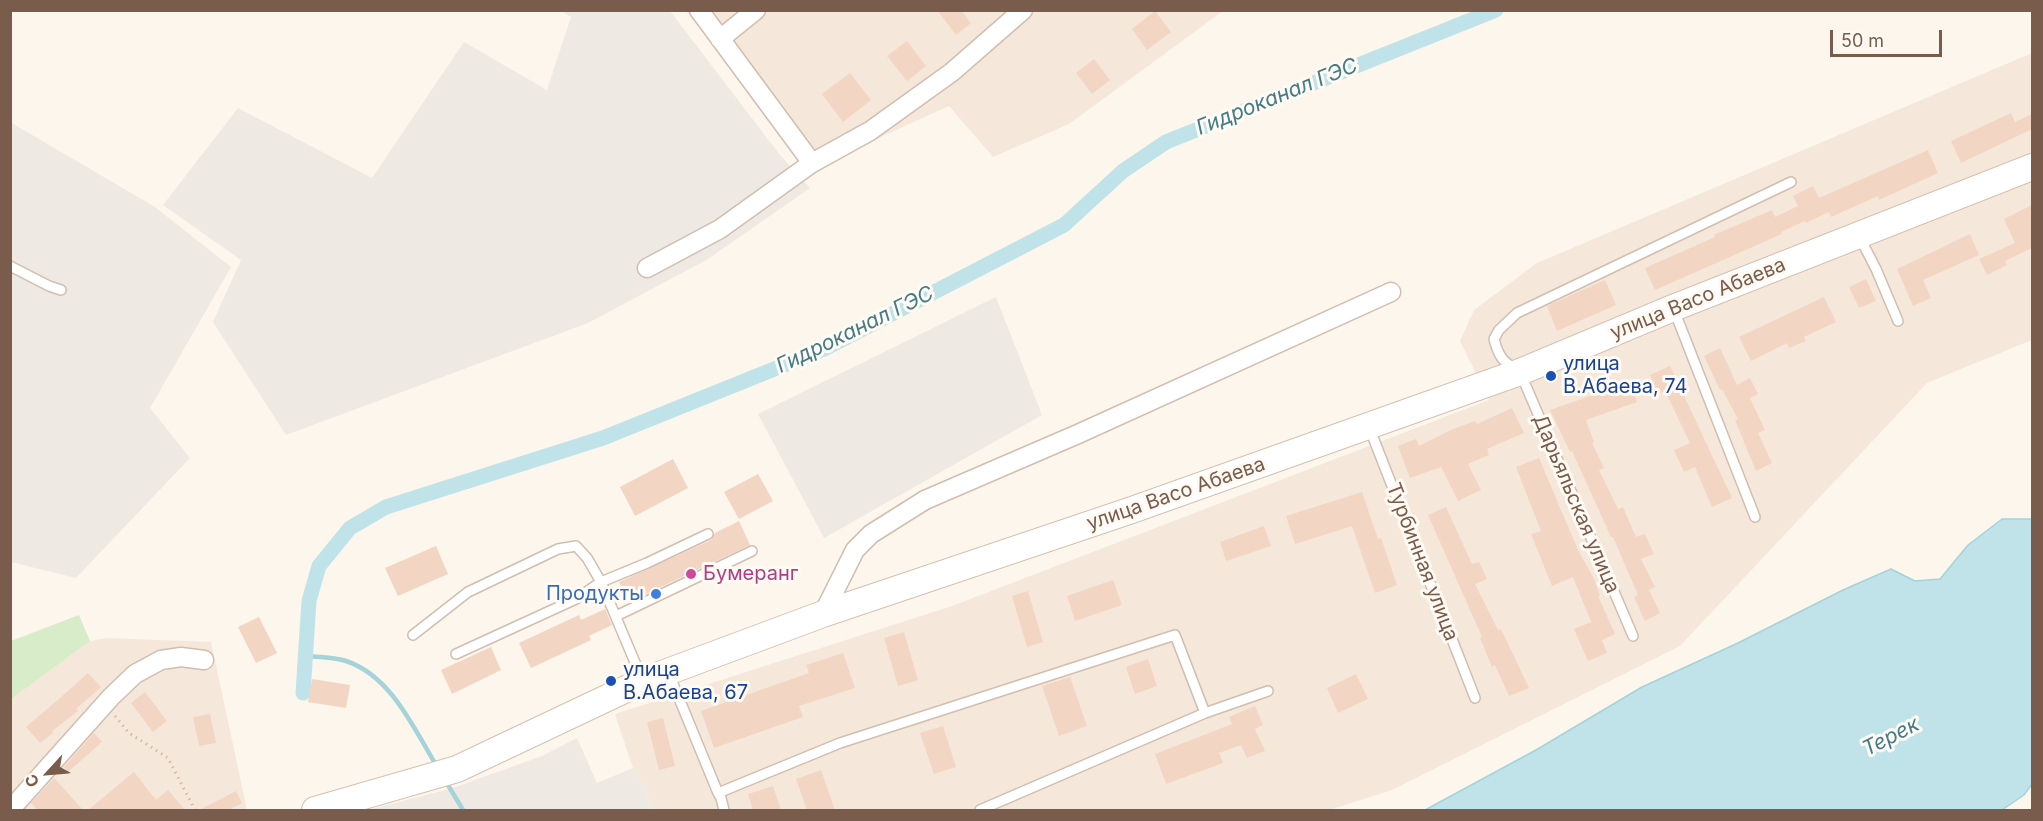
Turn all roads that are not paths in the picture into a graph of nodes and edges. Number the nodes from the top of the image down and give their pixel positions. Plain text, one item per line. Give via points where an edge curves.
1 (699, 10) edge
2 (756, 10) edge
3 (1023, 10) edge
4 (720, 39) junction
5 (812, 163) junction
6 (2032, 167) edge
7 (1791, 182) dead end
8 (1858, 236) junction
9 (10, 266) edge
10 (647, 268) dead end
11 (61, 290) dead end
12 (1391, 292) dead end
13 (1673, 308) junction
14 (1898, 321) dead end
15 (1520, 372) junction
16 (1368, 426) junction
17 (1755, 517) dead end
18 (708, 534) dead end
19 (752, 551) dead end
20 (601, 582) junction
21 (823, 614) junction
22 (616, 616) junction
23 (413, 635) dead end
24 (1633, 636) dead end
25 (456, 654) dead end
26 (204, 660) dead end
27 (668, 671) junction
28 (643, 681) junction
29 (1268, 691) dead end
30 (1475, 698) dead end
31 (1205, 713) junction
32 (718, 793) junction
33 (10, 810) edge
34 (315, 810) edge
35 (724, 810) edge
36 (980, 810) edge

1 - 4 street
2 - 4 street
3 - 5 street via 952,72 870,131
4 - 5 street
5 - 10 street via 720,229
6 - 8 main road, улица Васо Абаева
7 - 15 lane via 1517,313 1494,339 1505,364
8 - 13 main road, улица Васо Абаева
8 - 14 lane
9 - 11 lane
12 - 21 street via 925,500 871,534 855,550
13 - 15 main road, улица Васо Абаева
13 - 17 lane
15 - 16 main road, улица Васо Абаева
15 - 24 lane, Дарьяльская улица
16 - 21 main road, улица Васо Абаева
16 - 30 lane, Турбинная улица
18 - 20 lane
19 - 22 lane
20 - 22 lane
20 - 23 lane via 576,546 558,549 468,592
20 - 25 lane via 576,599
21 - 27 main road, улица Васо Абаева
22 - 28 lane
26 - 33 street via 161,660 135,674
27 - 28 main road, улица Васо Абаева
27 - 32 lane
28 - 34 main road, улица Васо Абаева via 457,769
29 - 31 lane
31 - 32 lane via 1175,635 840,743
31 - 36 lane
32 - 35 lane

